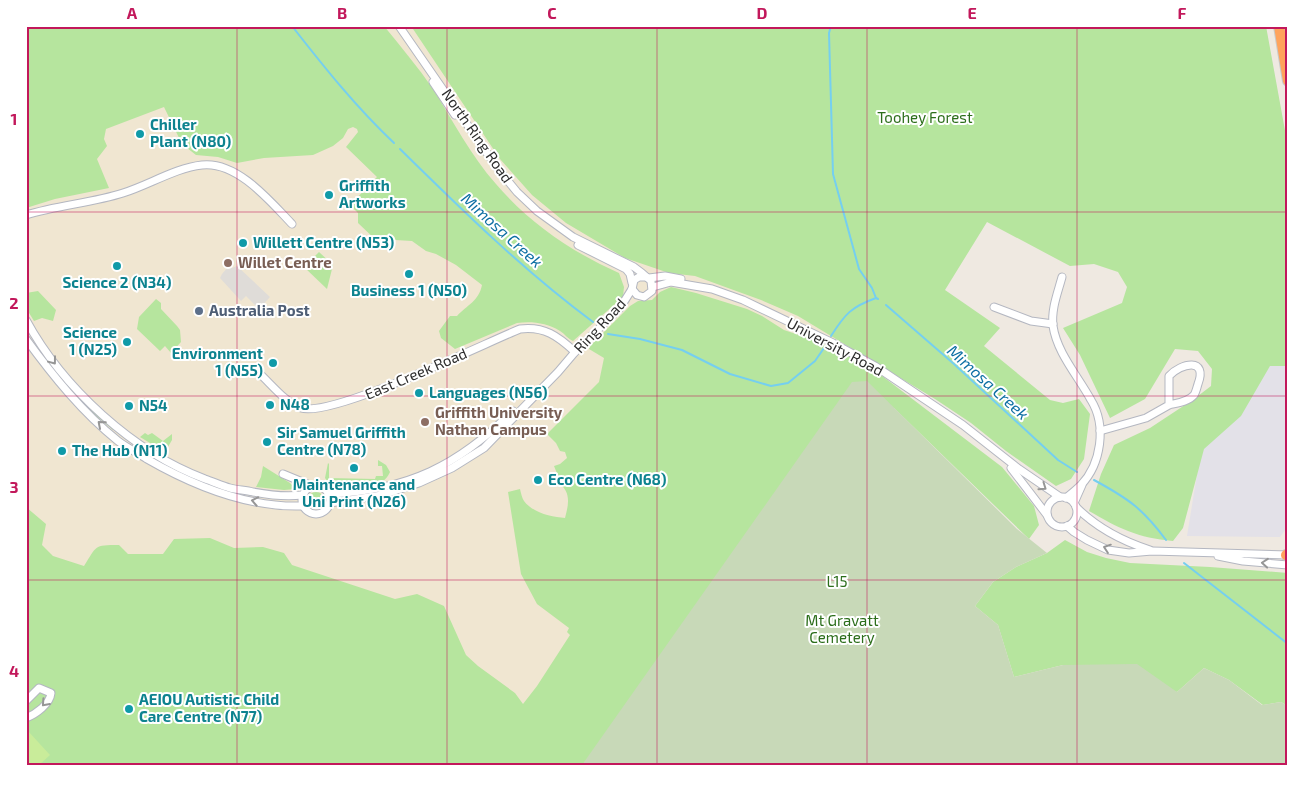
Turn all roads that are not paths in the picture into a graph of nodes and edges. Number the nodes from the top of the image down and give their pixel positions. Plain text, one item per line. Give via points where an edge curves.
1 (394, 26) edge
2 (399, 26) edge
3 (1278, 26) edge
4 (1284, 26) edge
5 (1288, 39) edge
6 (1288, 81) edge
7 (26, 216) edge
8 (292, 224) dead end
9 (1062, 277) dead end
10 (647, 278) junction
11 (632, 286) junction
12 (652, 287) junction
13 (710, 289) junction
14 (640, 296) junction
15 (994, 307) dead end
16 (620, 308) junction
17 (26, 320) edge
18 (1053, 324) junction
19 (26, 339) edge
20 (574, 352) junction
21 (260, 374) dead end
22 (1169, 405) junction
23 (1100, 431) junction
24 (1000, 454) junction
25 (1082, 484) junction
26 (312, 486) junction
27 (303, 494) junction
28 (330, 494) junction
29 (1063, 498) junction
30 (330, 503) junction
31 (1075, 505) junction
32 (303, 506) junction
33 (1048, 516) junction
34 (1068, 526) junction
35 (1152, 551) junction
36 (1287, 557) edge
37 (26, 701) edge
38 (26, 718) edge

1 - 11 street, North Ring Road via 490,166 514,193 561,234 626,269
2 - 10 street, North Ring Road via 517,192 573,237 634,267
3 - 6 highway
4 - 5 highway
7 - 8 street via 122,194 203,165 235,172
9 - 18 street
10 - 11 street via 639,276
10 - 12 street
10 - 13 street via 674,277
11 - 14 street via 635,294
11 - 16 street, Ring Road
12 - 13 street, University Road via 671,282
12 - 14 street via 647,296
13 - 24 street, University Road via 744,300 863,359 963,425
14 - 16 street
15 - 18 street via 1031,321
16 - 20 street, Ring Road
17 -> 27 street via 63,374 94,407 135,442 180,468 229,488 280,495
18 - 23 street via 1076,378 1092,400
32 -> 19 street via 255,501 201,487 139,454 118,440 77,402
20 - 21 street, East Creek Road via 547,331 520,329 359,398 305,409 292,404
20 - 28 street via 490,434 445,466 382,488
20 - 30 street, Ring Road via 494,440 460,463 418,483 382,495
22 - 22 street via 1169,376 1175,369 1194,365 1200,372 1194,395
22 - 23 street via 1146,418
23 - 25 street via 1099,450 1093,468
24 -> 29 street, University Road
24 - 33 street, University Road
25 - 29 street
25 - 31 street
26 - 27 street
26 - 27 street via 283,474
26 - 28 street via 321,486
27 - 32 street
28 - 30 street
29 - 31 street
29 - 33 street via 1055,499 1049,506
30 - 32 street via 325,512 318,514
31 - 34 street via 1076,516
31 - 35 street via 1090,521 1111,534
33 - 34 street via 1054,524
35 -> 34 street via 1129,554 1108,550
35 - 36 street
37 -> 38 street via 40,688 51,694 50,700

